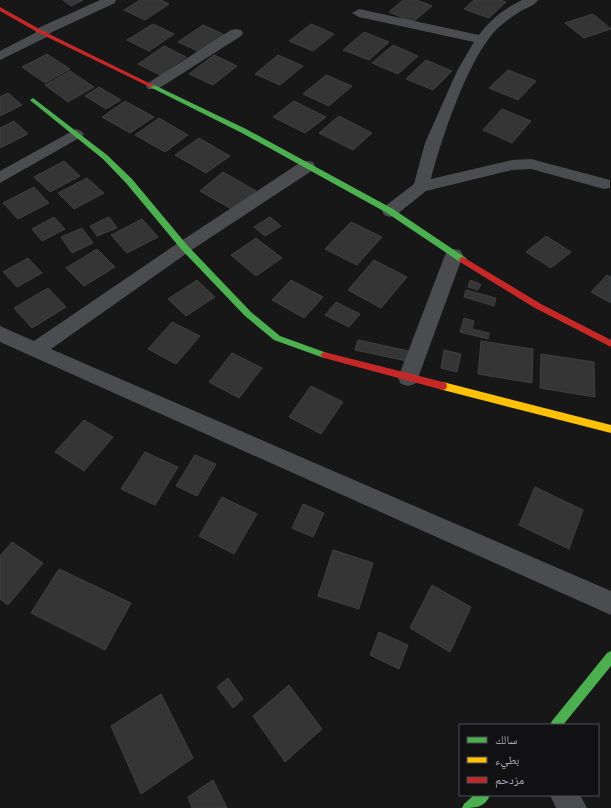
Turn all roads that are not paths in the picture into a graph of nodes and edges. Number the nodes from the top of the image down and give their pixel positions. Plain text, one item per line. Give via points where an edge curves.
1 (110, 0) edge
2 (532, 0) edge
3 (0, 9) edge
4 (359, 13) dead end
5 (43, 32) junction
6 (236, 34) dead end
7 (482, 40) junction
8 (0, 56) edge
9 (153, 86) junction
10 (33, 100) dead end
11 (76, 134) junction
12 (307, 166) junction
13 (0, 178) edge
14 (604, 184) dead end
15 (421, 187) junction
16 (390, 211) junction
17 (184, 247) junction
18 (454, 255) junction
19 (0, 333) edge
20 (611, 344) edge
21 (34, 350) junction
22 (408, 378) junction
23 (611, 429) edge
24 (611, 603) edge
25 (611, 657) edge
26 (557, 724) edge
27 (483, 796) edge
28 (564, 796) edge
29 (468, 808) edge
30 (573, 808) edge

1 - 5 street
2 - 7 street via 514,9 491,28
3 - 5 street
4 - 7 street
5 - 8 street
5 - 9 street
6 - 9 street
7 - 15 street via 464,71 433,143
9 - 12 street
10 - 11 street
11 - 13 street
11 - 17 street via 129,181
12 - 16 street
12 - 17 street
14 - 15 street via 531,164 512,165
15 - 16 street
16 - 18 street
17 - 21 street
17 - 22 street via 248,314 277,338 320,354
18 - 20 street via 538,306
18 - 22 street
19 - 21 street
21 - 24 street
22 - 23 street
25 - 26 street
27 - 29 street
28 - 30 street

